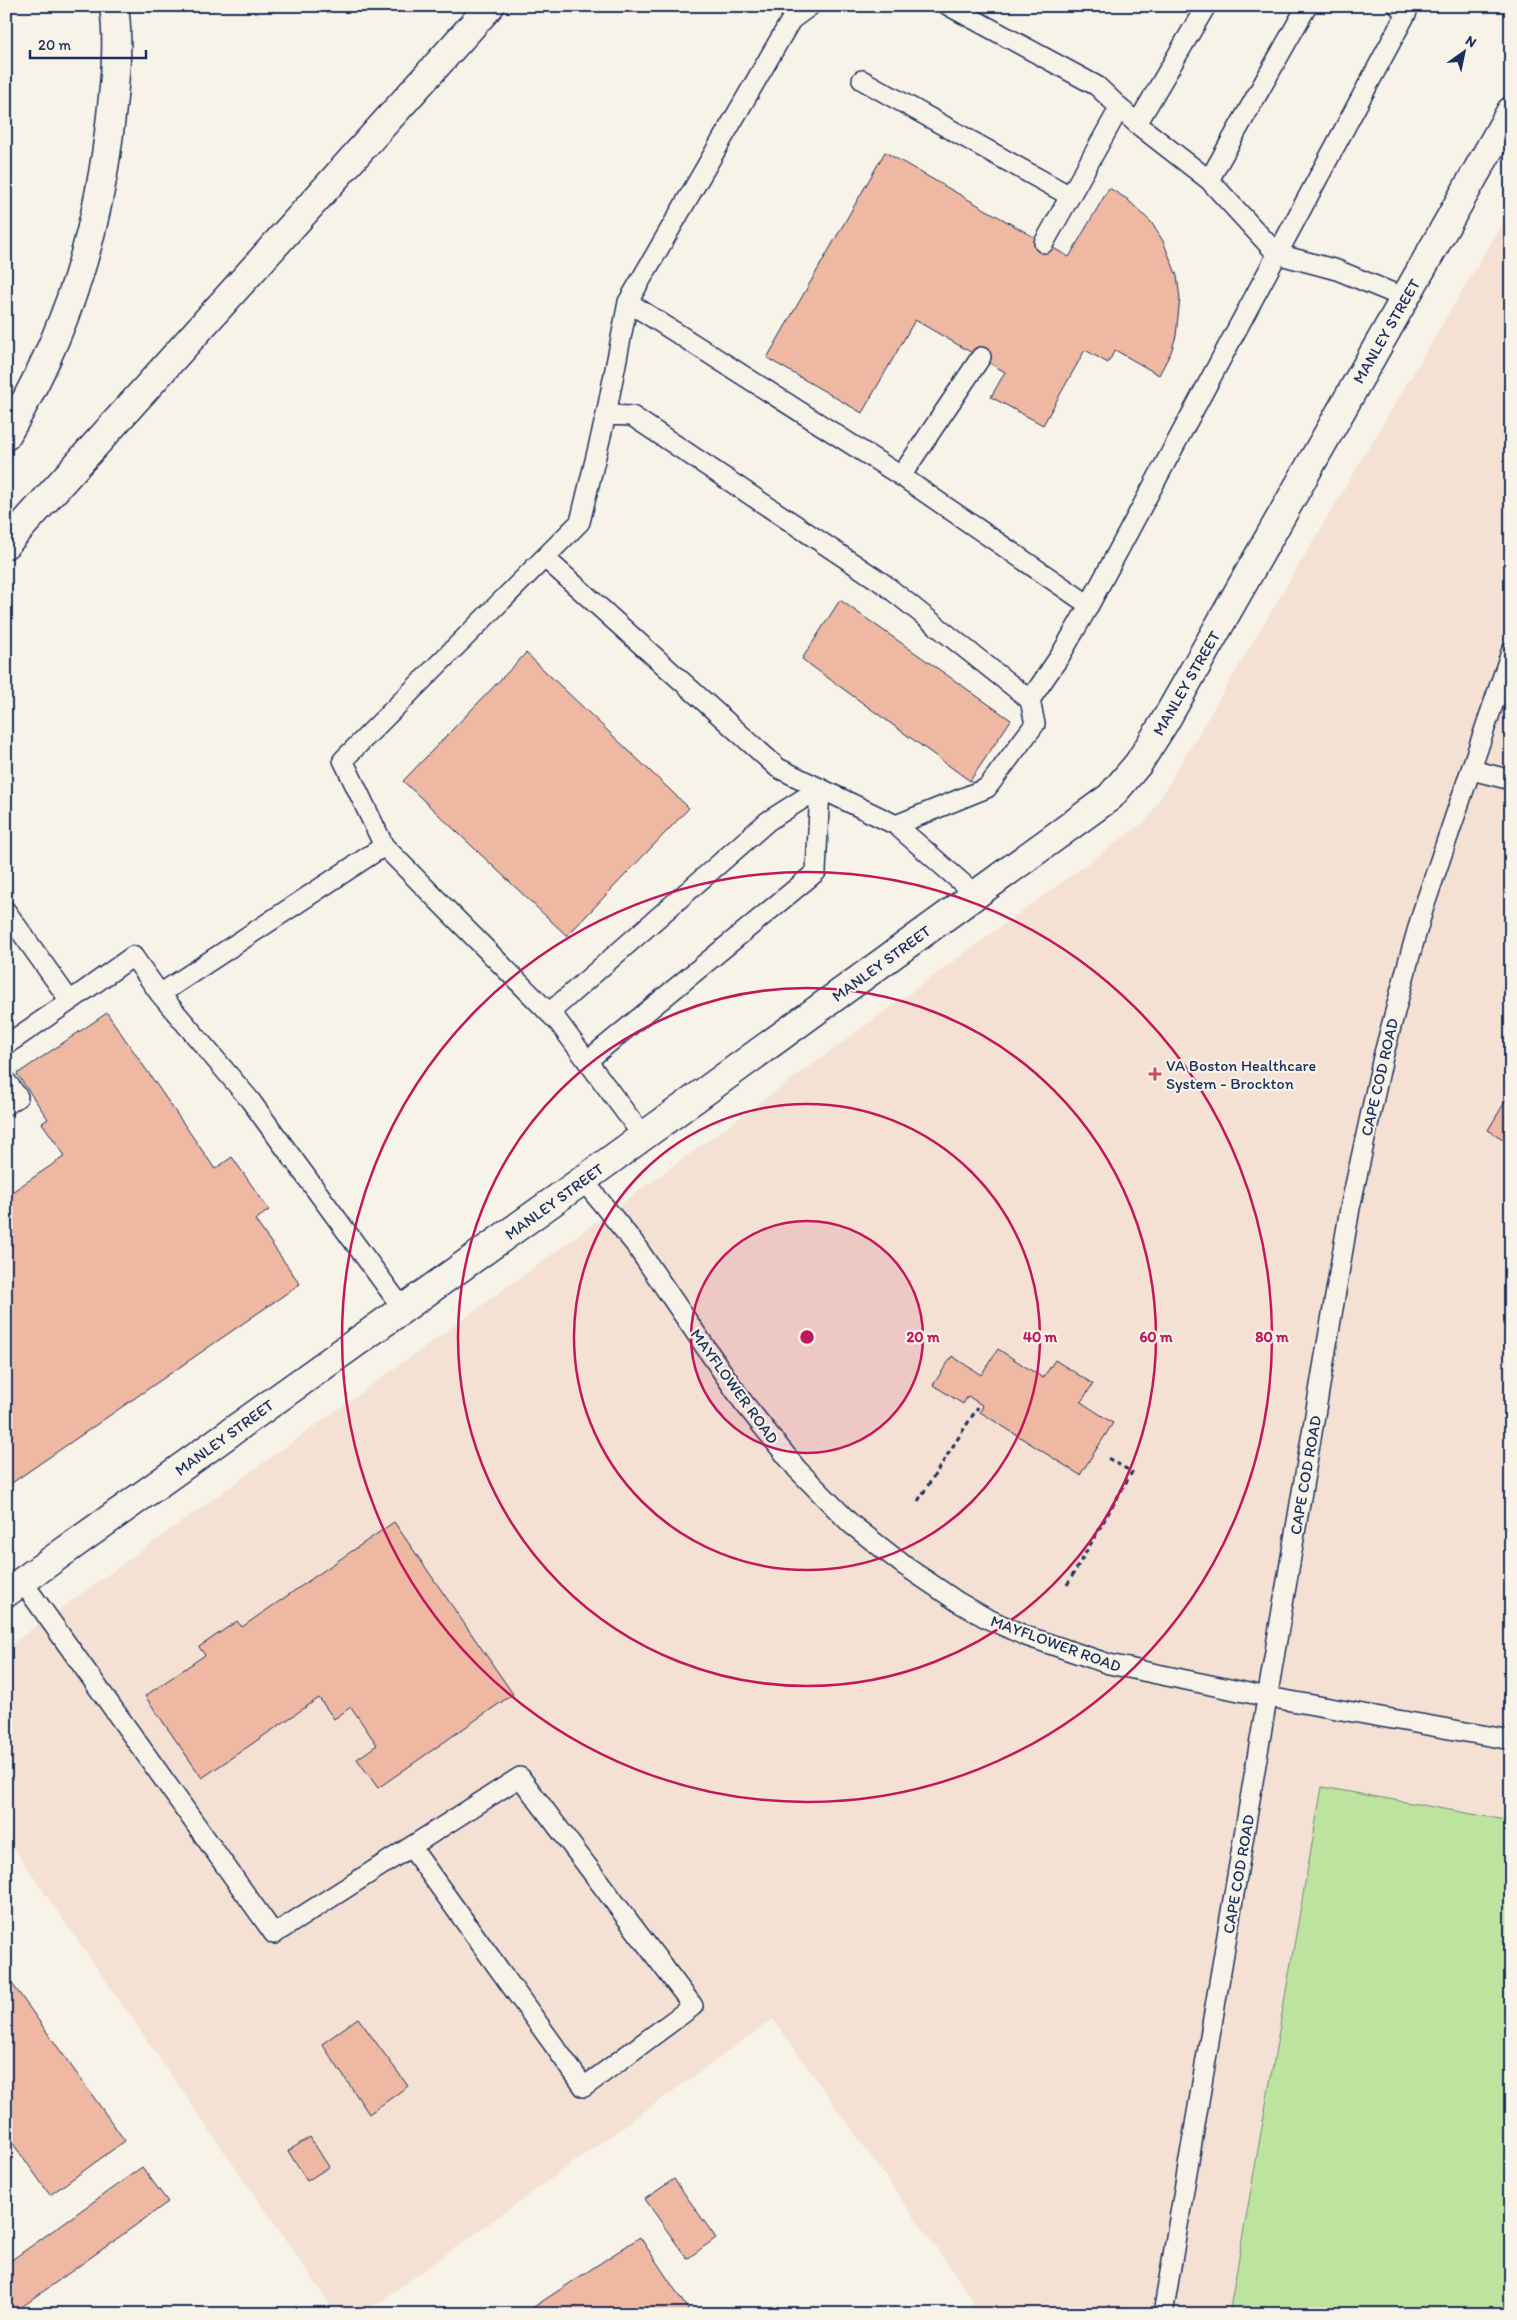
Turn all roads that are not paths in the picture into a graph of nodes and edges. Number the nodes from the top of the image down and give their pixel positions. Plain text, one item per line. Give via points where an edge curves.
1 (114, 6) edge
2 (490, 6) edge
3 (810, 6) edge
4 (949, 6) edge
5 (1206, 6) edge
6 (1307, 6) edge
7 (1398, 6) edge
8 (862, 80) dead end
9 (1120, 107) junction
10 (1511, 111) edge
11 (1137, 124) junction
12 (1209, 180) junction
13 (1070, 196) junction
14 (1044, 243) dead end
15 (1277, 254) junction
16 (1405, 298) junction
17 (628, 302) junction
18 (981, 358) dead end
19 (606, 415) junction
20 (6, 436) edge
21 (901, 476) junction
22 (6, 544) edge
23 (545, 558) junction
24 (1089, 606) junction
25 (1511, 652) edge
26 (1030, 700) junction
27 (1472, 770) junction
28 (1511, 780) edge
29 (820, 788) junction
30 (896, 825) junction
31 (384, 846) junction
32 (976, 895) junction
33 (6, 911) edge
34 (160, 994) junction
35 (70, 1001) junction
36 (549, 1013) junction
37 (6, 1045) edge
38 (587, 1061) junction
39 (6, 1080) edge
40 (6, 1105) edge
41 (643, 1136) junction
42 (583, 1180) junction
43 (403, 1309) junction
44 (14, 1587) edge
45 (1268, 1697) junction
46 (1511, 1740) edge
47 (411, 1847) junction
48 (1163, 2314) edge

1 - 20 main road via 115,82 96,212 77,283 52,350
2 - 22 main road
3 - 17 lane via 791,20
4 - 9 lane via 1097,86
5 - 11 lane
6 - 12 lane
7 - 15 lane via 1407,12
8 - 13 lane
9 - 11 lane
9 - 13 lane
10 - 16 main road, MANLEY STREET
11 - 12 lane
12 - 15 lane
13 - 14 lane
15 - 16 lane via 1337,270
15 - 24 lane
16 - 32 main road, MANLEY STREET via 1138,764 1105,802
17 - 19 lane
17 - 21 lane
18 - 21 lane
19 - 23 lane via 580,522
19 - 26 lane via 632,416 884,584
21 - 24 lane
23 - 29 lane via 778,768
23 - 31 lane via 343,760
24 - 26 lane
25 - 27 lane, CAPE COD ROAD
26 - 30 lane via 1035,724 987,788
27 - 28 lane
27 - 45 lane, CAPE COD ROAD via 1423,910 1371,1107 1350,1208
29 - 30 lane
29 - 36 lane via 768,821
29 - 38 lane via 816,872
30 - 32 lane
31 - 34 lane
31 - 36 lane
32 - 41 main road, MANLEY STREET
33 - 35 lane
34 - 35 lane via 133,956
34 - 43 lane via 250,1100
35 - 37 lane
36 - 38 lane
38 - 41 lane
39 - 40 lane via 18,1097
41 - 42 main road, MANLEY STREET
42 - 43 main road, MANLEY STREET
42 - 45 lane, MAYFLOWER ROAD via 634,1243 743,1402 797,1469 851,1524 904,1566 958,1602 1026,1636 1109,1664
43 - 44 main road, MANLEY STREET
44 - 47 lane via 274,1934
45 - 46 lane, MAYFLOWER ROAD
45 - 48 lane, CAPE COD ROAD
47 - 47 lane via 584,2087 693,2006 520,1777

